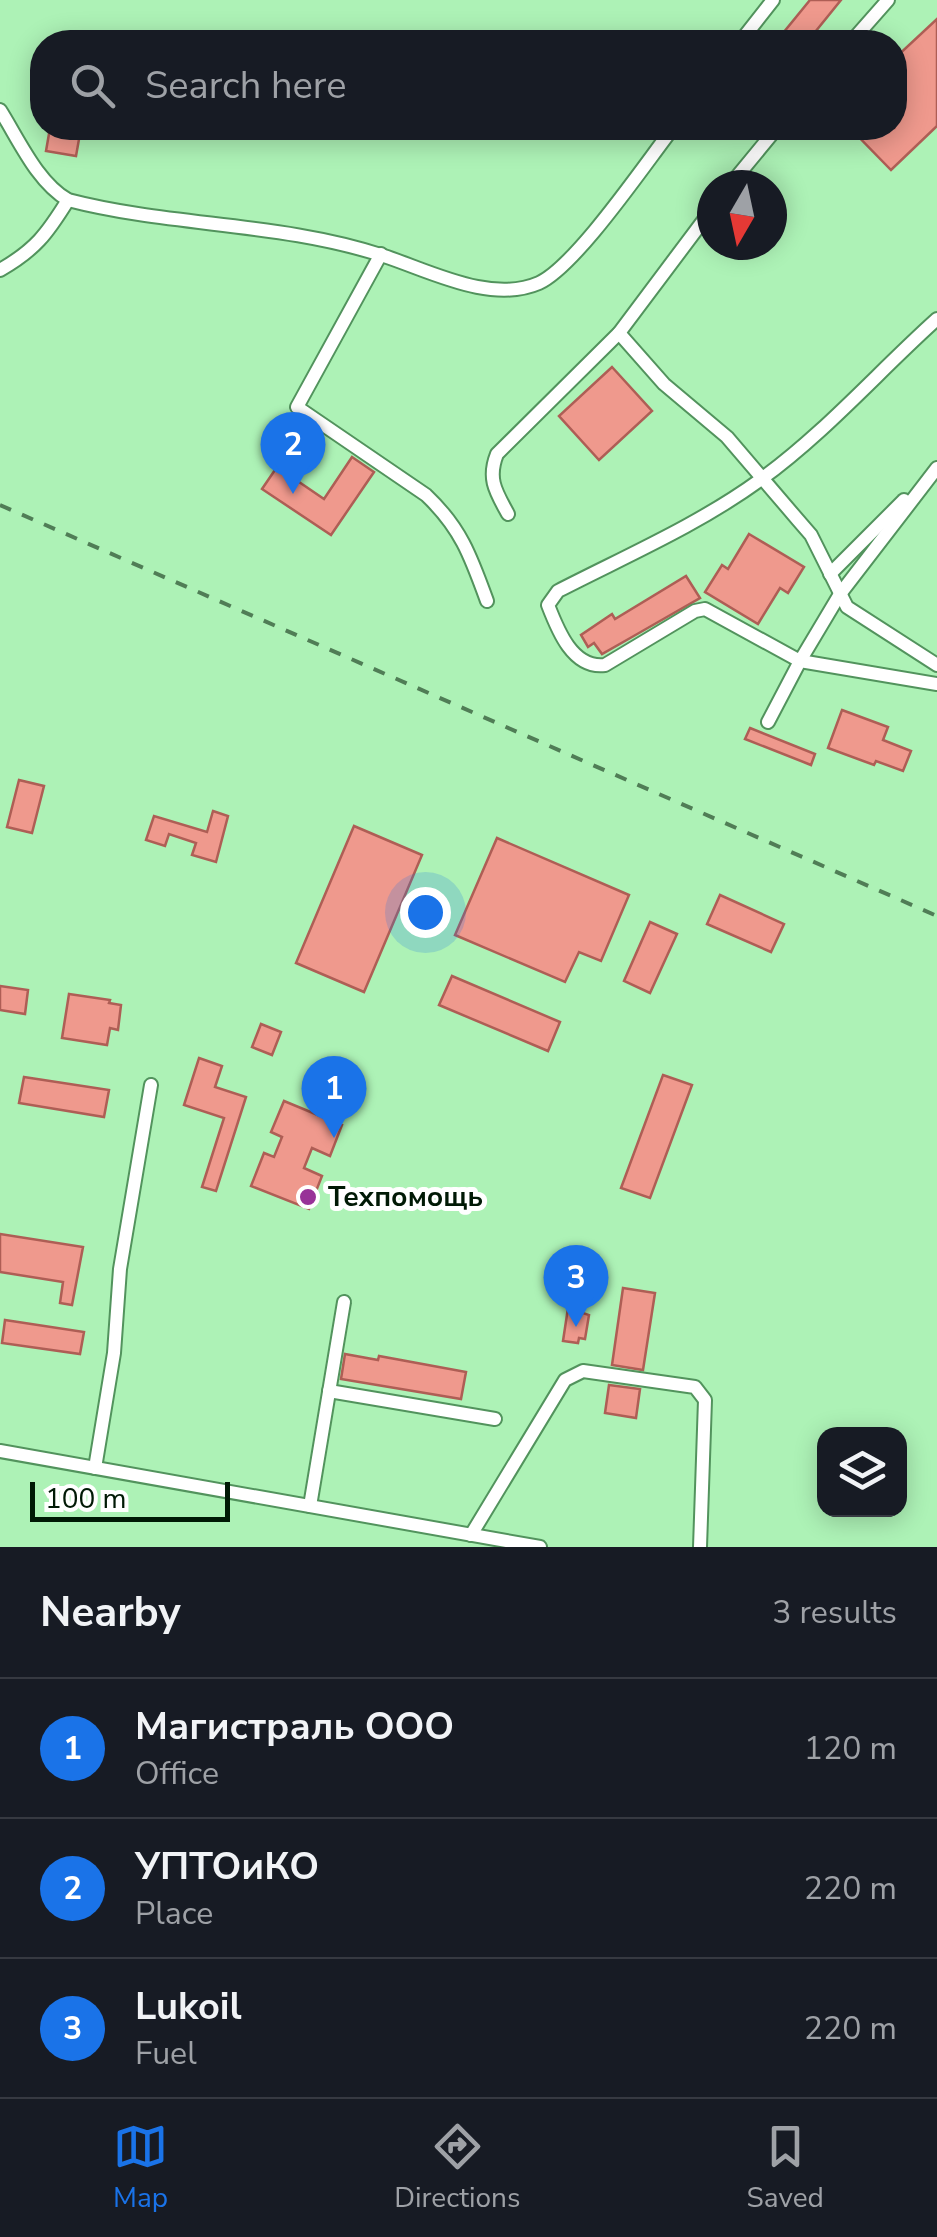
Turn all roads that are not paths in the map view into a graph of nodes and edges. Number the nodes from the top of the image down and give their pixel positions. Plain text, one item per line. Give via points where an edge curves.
1 (774, 0) edge
2 (888, 0) edge
3 (750, 30) edge
4 (862, 30) edge
5 (0, 110) edge
6 (665, 140) edge
7 (767, 140) edge
8 (742, 170) edge
9 (68, 200) junction
10 (697, 229) edge
11 (381, 254) junction
12 (0, 270) edge
13 (937, 320) edge
14 (619, 333) junction
15 (937, 467) edge
16 (763, 478) junction
17 (508, 514) dead end
18 (830, 574) junction
19 (840, 594) junction
20 (487, 601) dead end
21 (800, 661) junction
22 (937, 665) edge
23 (937, 684) edge
24 (768, 722) dead end
25 (152, 1084) dead end
26 (344, 1302) dead end
27 (330, 1391) junction
28 (495, 1419) dead end
29 (0, 1451) edge
30 (95, 1468) junction
31 (310, 1506) junction
32 (470, 1534) junction
33 (540, 1547) edge
34 (700, 1547) edge

1 - 3 street
2 - 4 street
5 - 9 street via 44,178
6 - 11 street via 568,262 537,284 520,290 484,287
7 - 8 street
9 - 11 street via 289,233
9 - 12 street via 45,237
10 - 14 street
11 - 20 street via 297,407 440,508 463,537
13 - 16 street
14 - 16 street
14 - 17 street via 497,454 492,484
15 - 18 street
15 - 19 street
16 - 18 street via 811,535
16 - 21 street via 558,591 548,606 572,652 595,666 705,609
18 - 19 street
19 - 21 street
19 - 22 street via 854,614
21 - 23 street
21 - 24 street
25 - 30 street
26 - 27 street
27 - 28 street
27 - 31 street
29 - 30 street
30 - 31 street
31 - 32 street
32 - 33 street
32 - 34 street via 565,1380 583,1371 694,1387 706,1400

